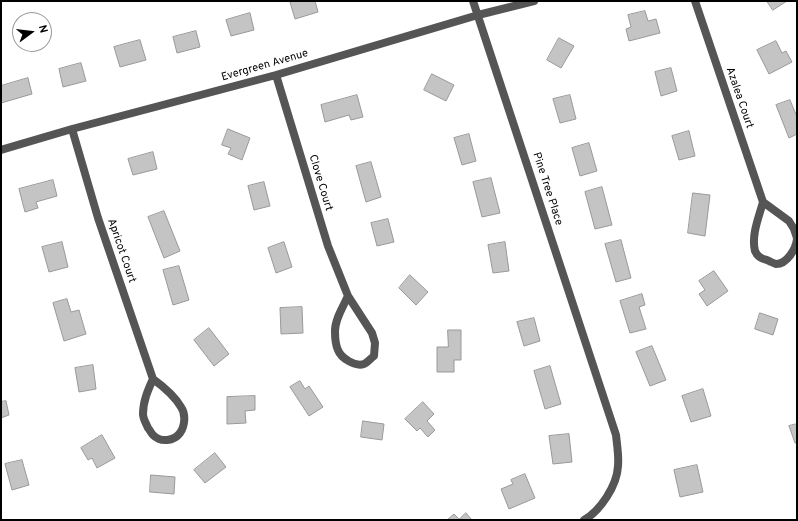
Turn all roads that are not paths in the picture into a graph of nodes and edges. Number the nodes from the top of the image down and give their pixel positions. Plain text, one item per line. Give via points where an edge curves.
1 (473, 1) edge
2 (534, 1) edge
3 (694, 1) edge
4 (478, 15) junction
5 (276, 75) junction
6 (72, 129) junction
7 (1, 150) edge
8 (764, 202) junction
9 (797, 239) edge
10 (348, 296) junction
11 (153, 379) junction
12 (584, 520) edge

1 - 4 street, Pine Tree Place
2 - 4 street, Evergreen Avenue
3 - 8 street, Azalea Court
4 - 5 street, Evergreen Avenue
4 - 12 street, Pine Tree Place via 616,435 618,467 615,482 598,509
5 - 6 street, Evergreen Avenue
5 - 10 street, Clove Court via 328,246
6 - 7 street, Evergreen Avenue
6 - 11 street, Apricot Court via 98,218
8 - 9 street via 789,220
8 - 9 street via 754,242 756,253 761,259 776,264 788,259
10 - 10 street, Clove Court via 372,333 375,343 374,356 364,364 348,361 338,351 335,340 338,316
11 - 11 street via 168,390 184,413 185,421 180,433 171,440 162,440 154,436 144,421 145,398

